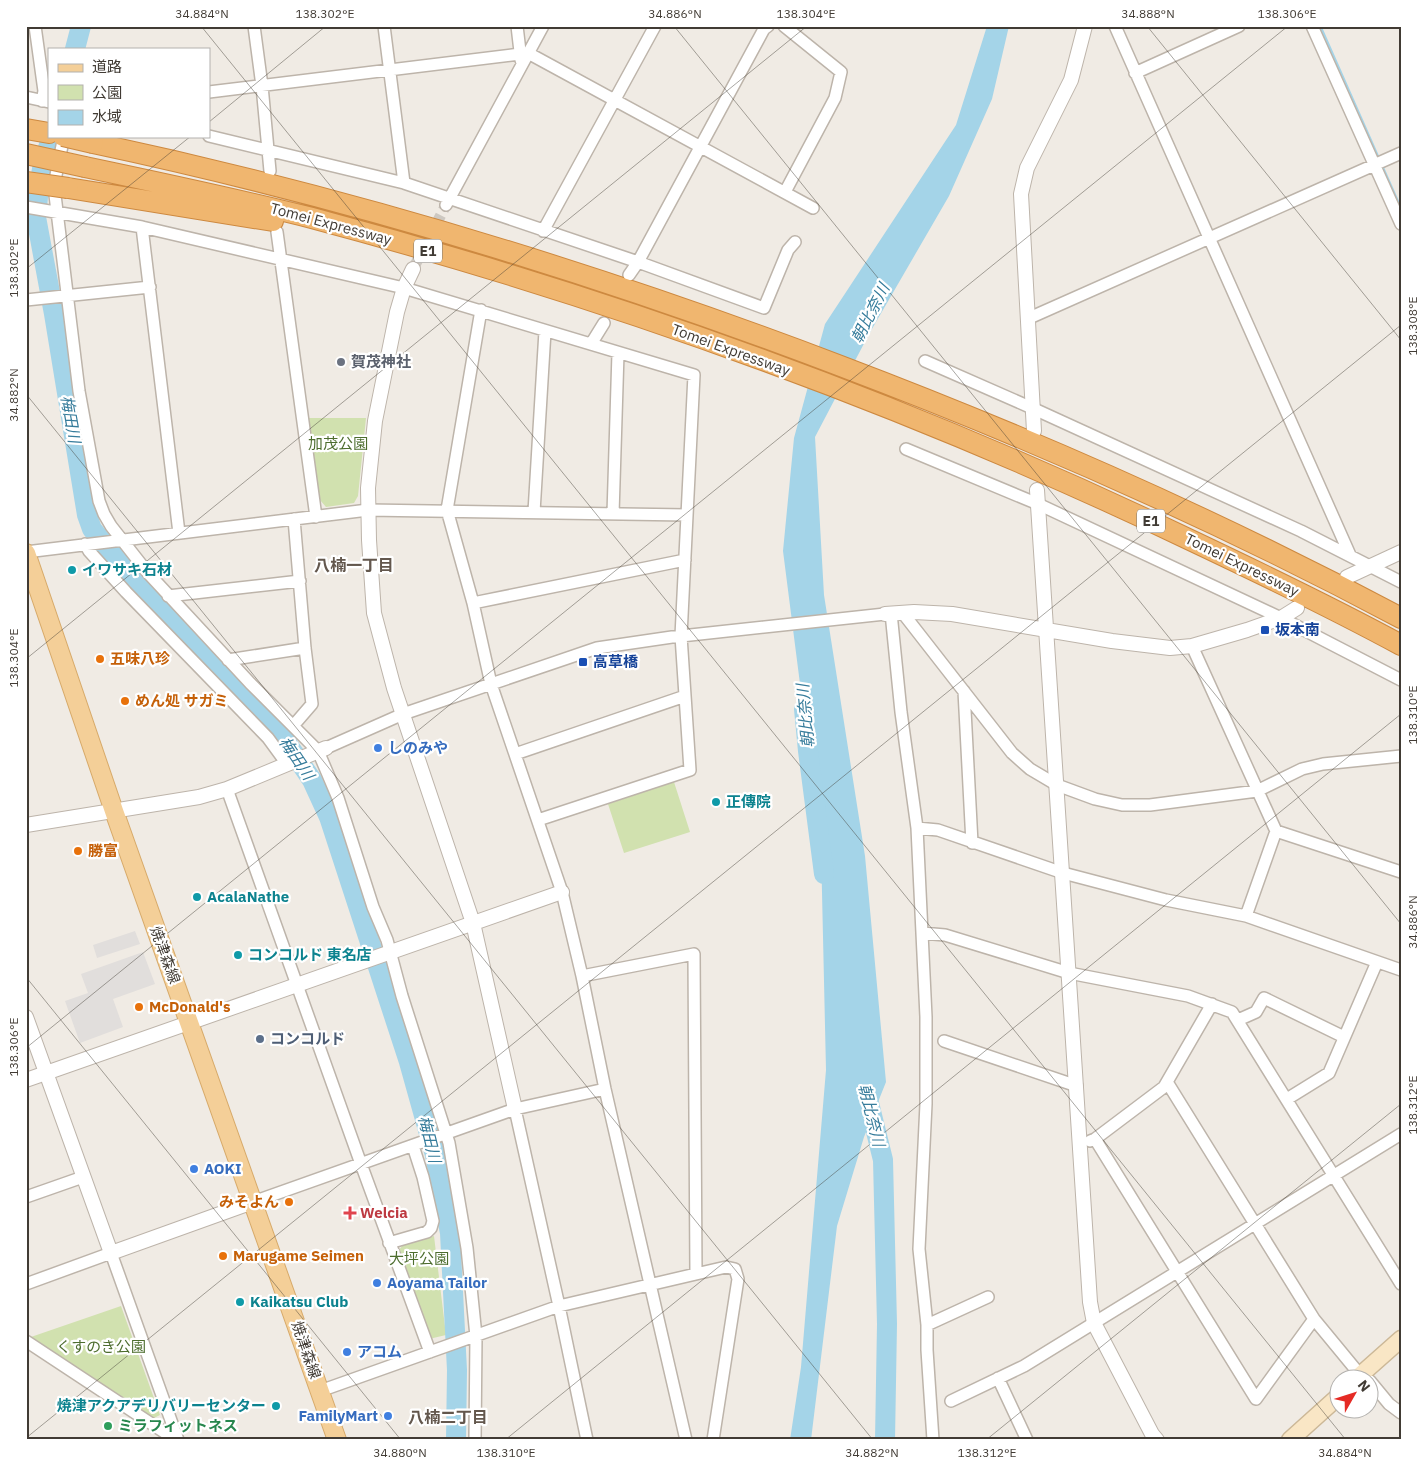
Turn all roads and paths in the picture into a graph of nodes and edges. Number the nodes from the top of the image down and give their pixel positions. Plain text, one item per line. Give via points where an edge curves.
1 (35, 26) edge
2 (254, 26) edge
3 (384, 26) edge
4 (517, 26) edge
5 (543, 26) edge
6 (655, 26) edge
7 (768, 26) edge
8 (785, 26) edge
9 (1085, 26) edge
10 (1115, 26) edge
11 (1239, 26) edge
12 (1312, 26) edge
13 (523, 57) junction
14 (389, 69) junction
15 (1135, 73) junction
16 (262, 86) junction
17 (210, 92) edge
18 (26, 97) edge
19 (615, 100) junction
20 (46, 101) edge
21 (210, 136) edge
22 (63, 138) edge
23 (72, 138) edge
24 (701, 146) junction
25 (268, 151) junction
26 (1401, 153) edge
27 (26, 154) edge
28 (1375, 165) junction
29 (270, 170) dead end
30 (26, 182) edge
31 (404, 184) junction
32 (785, 192) junction
33 (447, 202) junction
34 (26, 207) edge
35 (813, 208) dead end
36 (55, 212) junction
37 (1401, 224) edge
38 (142, 226) junction
39 (543, 230) junction
40 (277, 232) dead end
41 (1209, 238) junction
42 (386, 239) junction
43 (795, 242) dead end
44 (280, 258) junction
45 (638, 262) junction
46 (414, 269) tunnel mouth
47 (629, 275) dead end
48 (150, 288) junction
49 (404, 288) junction
50 (64, 296) junction
51 (32, 300) edge
52 (481, 310) junction
53 (1027, 319) junction
54 (604, 323) dead end
55 (545, 331) junction
56 (591, 344) junction
57 (618, 352) junction
58 (925, 361) dead end
59 (1032, 408) junction
60 (1034, 431) dead end
61 (906, 449) dead end
62 (1038, 497) junction
63 (368, 510) junction
64 (448, 510) junction
65 (534, 512) junction
66 (613, 514) junction
67 (687, 515) junction
68 (316, 517) junction
69 (294, 519) junction
70 (179, 534) junction
71 (120, 540) junction
72 (87, 544) junction
73 (26, 552) edge
74 (1401, 552) edge
75 (1350, 555) junction
76 (685, 560) junction
77 (1371, 566) junction
78 (1347, 577) dead end
79 (300, 581) junction
80 (1401, 582) edge
81 (168, 596) junction
82 (473, 603) junction
83 (1297, 608) dead end
84 (893, 613) junction
85 (1281, 618) junction
86 (1401, 618) edge
87 (1047, 630) junction
88 (682, 636) junction
89 (1401, 645) edge
90 (1192, 646) junction
91 (305, 648) junction
92 (228, 660) junction
93 (1401, 680) edge
94 (491, 684) junction
95 (964, 691) junction
96 (685, 696) junction
97 (403, 714) junction
98 (293, 726) junction
99 (319, 750) junction
100 (515, 754) junction
101 (1401, 756) edge
102 (289, 763) junction
103 (1057, 785) junction
104 (227, 788) junction
105 (1257, 791) junction
106 (114, 811) junction
107 (538, 820) junction
108 (26, 825) edge
109 (917, 828) junction
110 (1276, 831) junction
111 (972, 843) junction
112 (1401, 872) edge
113 (1063, 873) junction
114 (562, 892) junction
115 (1246, 916) junction
116 (473, 923) junction
117 (922, 933) junction
118 (388, 952) junction
119 (1377, 962) junction
120 (1401, 970) edge
121 (1069, 972) junction
122 (582, 976) junction
123 (298, 984) junction
124 (1212, 1004) junction
125 (26, 1017) edge
126 (1238, 1020) junction
127 (189, 1022) junction
128 (1344, 1037) junction
129 (944, 1041) dead end
130 (46, 1073) junction
131 (26, 1080) edge
132 (1166, 1082) junction
133 (1077, 1086) junction
134 (605, 1089) junction
135 (1287, 1099) junction
136 (515, 1110) junction
137 (1401, 1134) edge
138 (444, 1135) junction
139 (1095, 1140) junction
140 (1081, 1143) junction
141 (415, 1145) junction
142 (360, 1164) junction
143 (1334, 1174) junction
144 (83, 1177) junction
145 (26, 1197) edge
146 (254, 1202) junction
147 (1255, 1223) junction
148 (390, 1244) junction
149 (111, 1253) junction
150 (1176, 1271) junction
151 (696, 1273) junction
152 (26, 1284) edge
153 (1401, 1284) edge
154 (650, 1285) junction
155 (988, 1297) dead end
156 (559, 1306) junction
157 (1314, 1319) junction
158 (1094, 1323) junction
159 (927, 1325) junction
160 (473, 1337) junction
161 (1401, 1339) edge
162 (26, 1341) edge
163 (433, 1351) junction
164 (1356, 1368) edge
165 (1373, 1368) edge
166 (998, 1378) junction
167 (320, 1391) junction
168 (1380, 1394) edge
169 (951, 1401) dead end
170 (1330, 1404) edge
171 (1401, 1413) edge
172 (177, 1440) edge
173 (337, 1440) edge
174 (475, 1440) edge
175 (587, 1440) edge
176 (686, 1440) edge
177 (713, 1440) edge
178 (934, 1440) edge
179 (1027, 1440) edge
180 (1157, 1440) edge
181 (1290, 1440) edge

1 - 20 street
2 - 16 street
3 - 14 street
4 - 13 street
5 - 13 street
6 - 19 street
7 - 24 street
8 - 32 street via 841,72 835,98
9 - 53 street via 1071,80 1027,168 1021,194
10 - 15 street
11 - 15 street
12 - 28 street
13 - 14 street
13 - 19 street
13 - 33 street
14 - 16 street
14 - 31 street
15 - 41 street
16 - 17 street
16 - 25 street
18 - 20 street
19 - 24 street
19 - 39 street
21 - 25 street
22 - 36 street via 55,180
23 - 86 highway, Tomei Expressway / E1, bridge via 374,213 715,319 1009,433 1250,542
24 - 32 street
24 - 45 street
25 - 29 street
25 - 31 street
26 - 28 street
27 - 42 highway, Tomei Expressway / E1, bridge via 300,215
28 - 37 street
28 - 41 street
30 - 42 highway, bridge
31 - 33 street
32 - 35 street
33 - 39 street
34 - 36 street
36 - 38 street
36 - 50 street
38 - 44 street
38 - 48 street
39 - 45 street
40 - 44 street
41 - 53 street
41 - 75 street
42 - 89 highway, Tomei Expressway / E1 via 545,285 894,410 1155,523
43 - 45 street via 788,250 764,308
44 - 49 street
44 - 68 street
45 - 47 street
46 - 49 street
48 - 50 street
48 - 70 street
49 - 52 street
49 - 63 street via 390,339 375,421
50 - 51 street
50 - 71 street via 95,487 104,514
52 - 55 street
52 - 64 street
53 - 59 street
54 - 56 street
55 - 56 street
55 - 65 street
56 - 57 street
57 - 66 street
57 - 67 street via 694,375
58 - 59 street
59 - 60 street
59 - 75 street
61 - 62 street
62 - 85 street
62 - 87 street
63 - 64 street
63 - 68 street
63 - 97 street via 374,613
64 - 65 street
64 - 82 street
65 - 66 street
66 - 67 street
67 - 76 street
68 - 69 street
69 - 70 street
69 - 79 street
70 - 71 street
71 - 72 street
71 - 81 street
72 - 73 street
72 - 102 street via 89,551 126,592 232,698
73 - 106 main road, 焼津森線
74 - 77 street
75 - 77 street
76 - 82 street
76 - 88 street
77 - 78 street
77 - 80 street
79 - 81 street
79 - 91 street
81 - 92 street
82 - 94 street
83 - 85 street
84 - 87 street via 952,614
84 - 88 street
84 - 95 street
84 - 109 street via 901,712
85 - 90 street
85 - 93 street
87 - 90 street via 1170,648
87 - 103 street
88 - 94 street via 597,648
88 - 96 street
90 - 105 street
91 - 92 street
91 - 98 street via 312,704
92 - 98 street
94 - 97 street
94 - 100 street
95 - 103 street via 1012,753 1030,769
95 - 111 street
96 - 100 street
96 - 107 street via 690,770
97 - 99 street
97 - 116 street
98 - 99 street
99 - 102 street
99 - 118 street
100 - 107 street
101 - 105 street via 1302,769
102 - 104 street
103 - 105 street via 1122,805 1150,805
103 - 113 street
104 - 106 street via 198,797
104 - 123 street
105 - 110 street
106 - 108 street
106 - 127 main road, 焼津森線
107 - 114 street
109 - 111 street via 938,830
109 - 117 street
110 - 112 street
110 - 115 street
111 - 113 street
113 - 115 street via 1166,900
113 - 121 street
114 - 116 street
114 - 122 street
115 - 119 street
116 - 118 street
116 - 136 street
117 - 121 street via 945,935
117 - 159 street via 926,1104 919,1249
118 - 123 street
118 - 138 street
119 - 120 street
119 - 128 street
121 - 124 street via 1188,996
121 - 133 street
122 - 134 street
122 - 151 street via 694,954
123 - 127 street
123 - 142 street
124 - 126 street via 1232,1012
124 - 132 street
125 - 130 street
126 - 128 street via 1256,1012 1264,998
126 - 135 street
127 - 130 street
127 - 146 main road, 焼津森線
128 - 135 street via 1328,1073
129 - 133 street
130 - 131 street
130 - 144 street
132 - 139 street via 1164,1087
132 - 147 street
133 - 140 street
134 - 136 street
134 - 154 street
135 - 143 street
136 - 138 street
136 - 156 street
137 - 143 street
138 - 141 street
138 - 160 street via 466,1248
139 - 140 street
139 - 150 street
140 - 158 street
141 - 142 street
141 - 148 street via 433,1221 427,1232
142 - 146 street
142 - 148 street
143 - 147 street
143 - 153 street
144 - 145 street
144 - 149 street
146 - 149 street
146 - 167 main road, 焼津森線
147 - 150 street
147 - 157 street
148 - 163 street
149 - 152 street
149 - 172 street
150 - 157 street via 1256,1399
150 - 158 street
151 - 154 street
151 - 177 street via 735,1269 738,1279
154 - 156 street
154 - 176 street
155 - 159 street
156 - 160 street
156 - 175 street
157 - 164 street
158 - 166 street via 1024,1366
158 - 180 street
159 - 178 street
160 - 163 street
160 - 174 street
161 - 165 main road
162 - 172 street
163 - 167 street
166 - 169 street
166 - 179 street
167 - 173 main road, 焼津森線
168 - 171 street
170 - 181 main road

